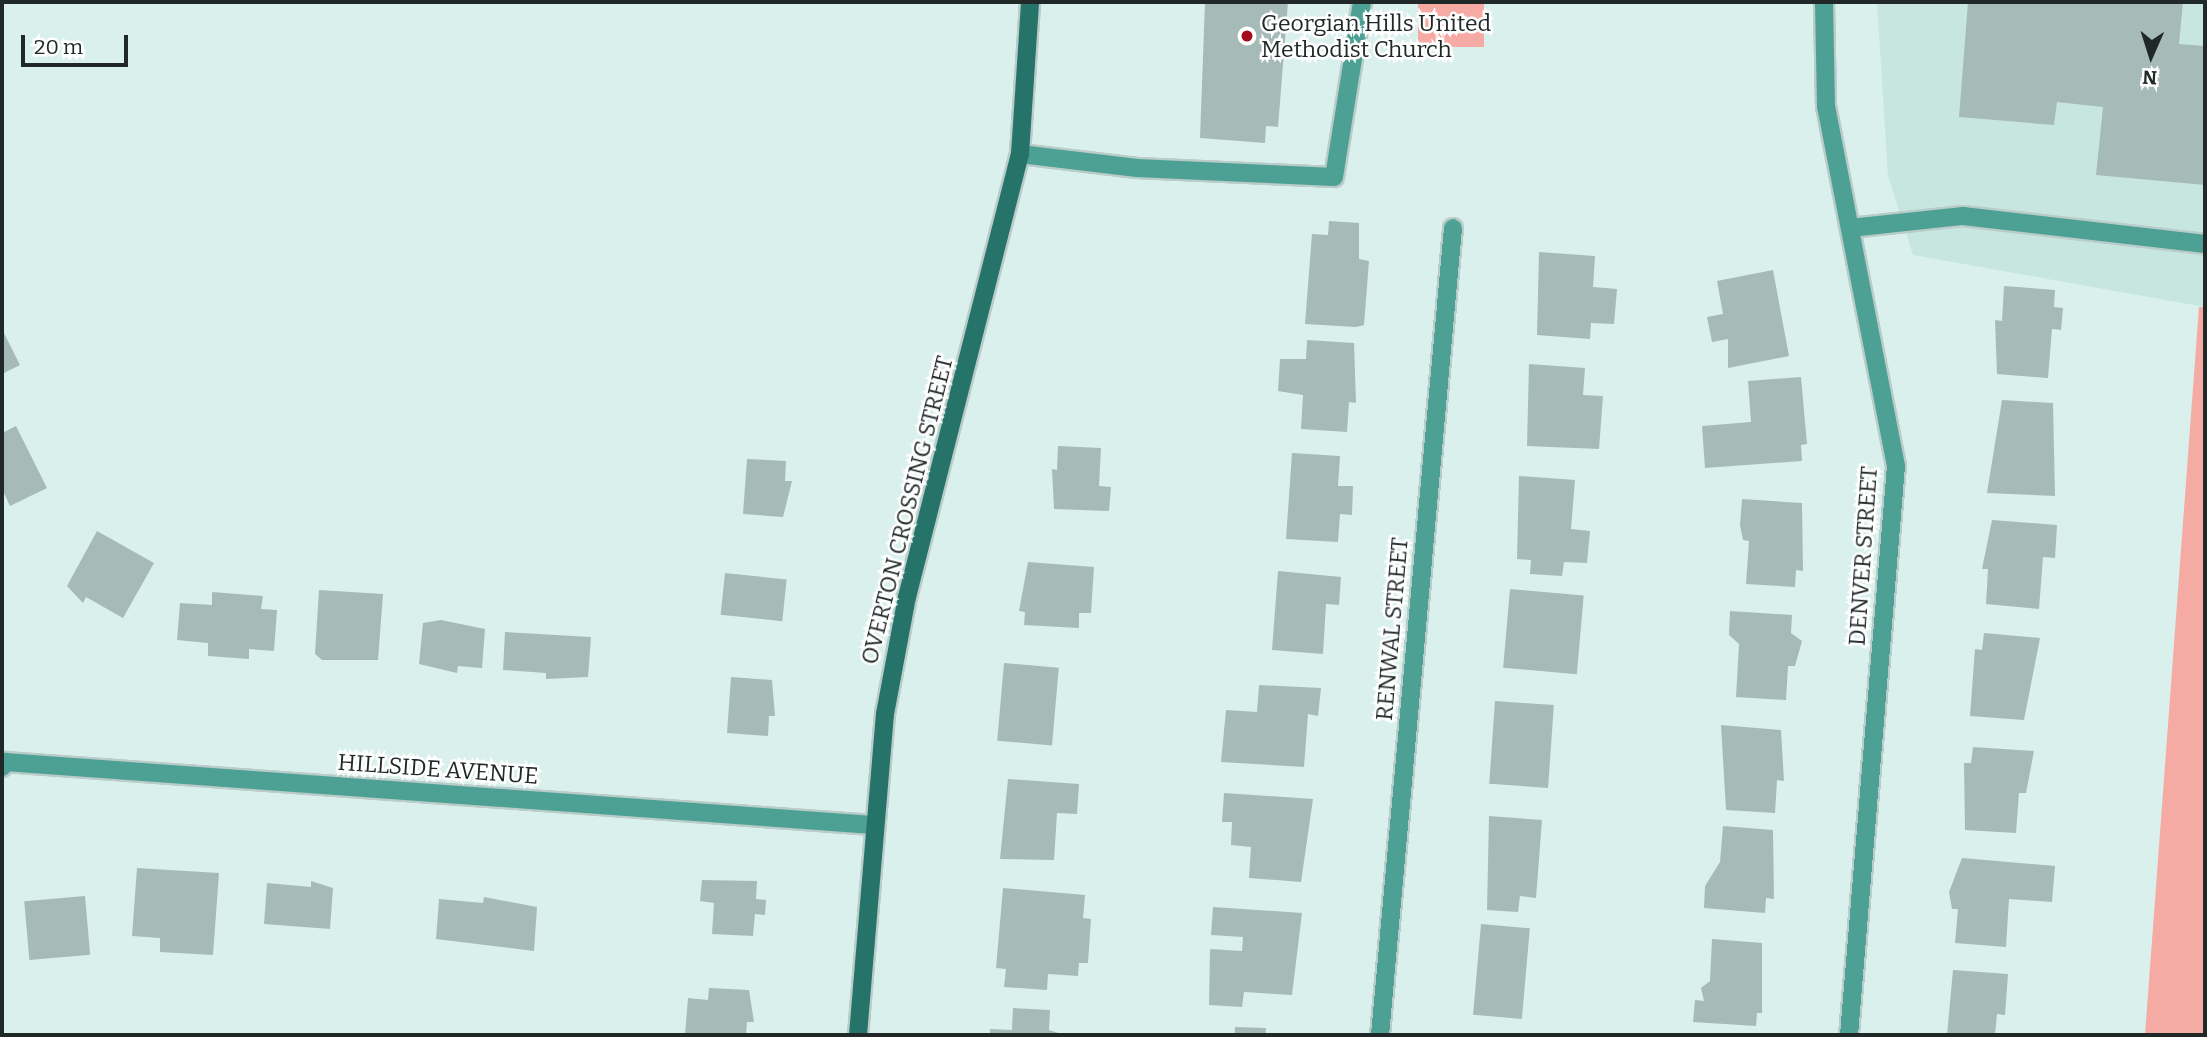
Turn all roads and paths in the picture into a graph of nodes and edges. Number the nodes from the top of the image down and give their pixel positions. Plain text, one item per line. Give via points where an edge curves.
1 (1030, 2) edge
2 (1362, 2) edge
3 (1824, 2) edge
4 (1020, 153) junction
5 (1452, 228) dead end
6 (1850, 228) junction
7 (2205, 244) edge
8 (3, 762) edge
9 (873, 825) junction
10 (858, 1035) edge
11 (1380, 1035) edge
12 (1849, 1035) edge

1 - 4 street, OVERTON CROSSING STREET
2 - 4 street via 1334,177 1137,168
3 - 6 street, DENVER STREET via 1826,106
4 - 9 street, OVERTON CROSSING STREET via 907,597
5 - 11 street, RENWAL STREET
6 - 7 street via 1963,216
6 - 12 street, DENVER STREET via 1896,466
8 - 9 street, HILLSIDE AVENUE
9 - 10 street, OVERTON CROSSING STREET

